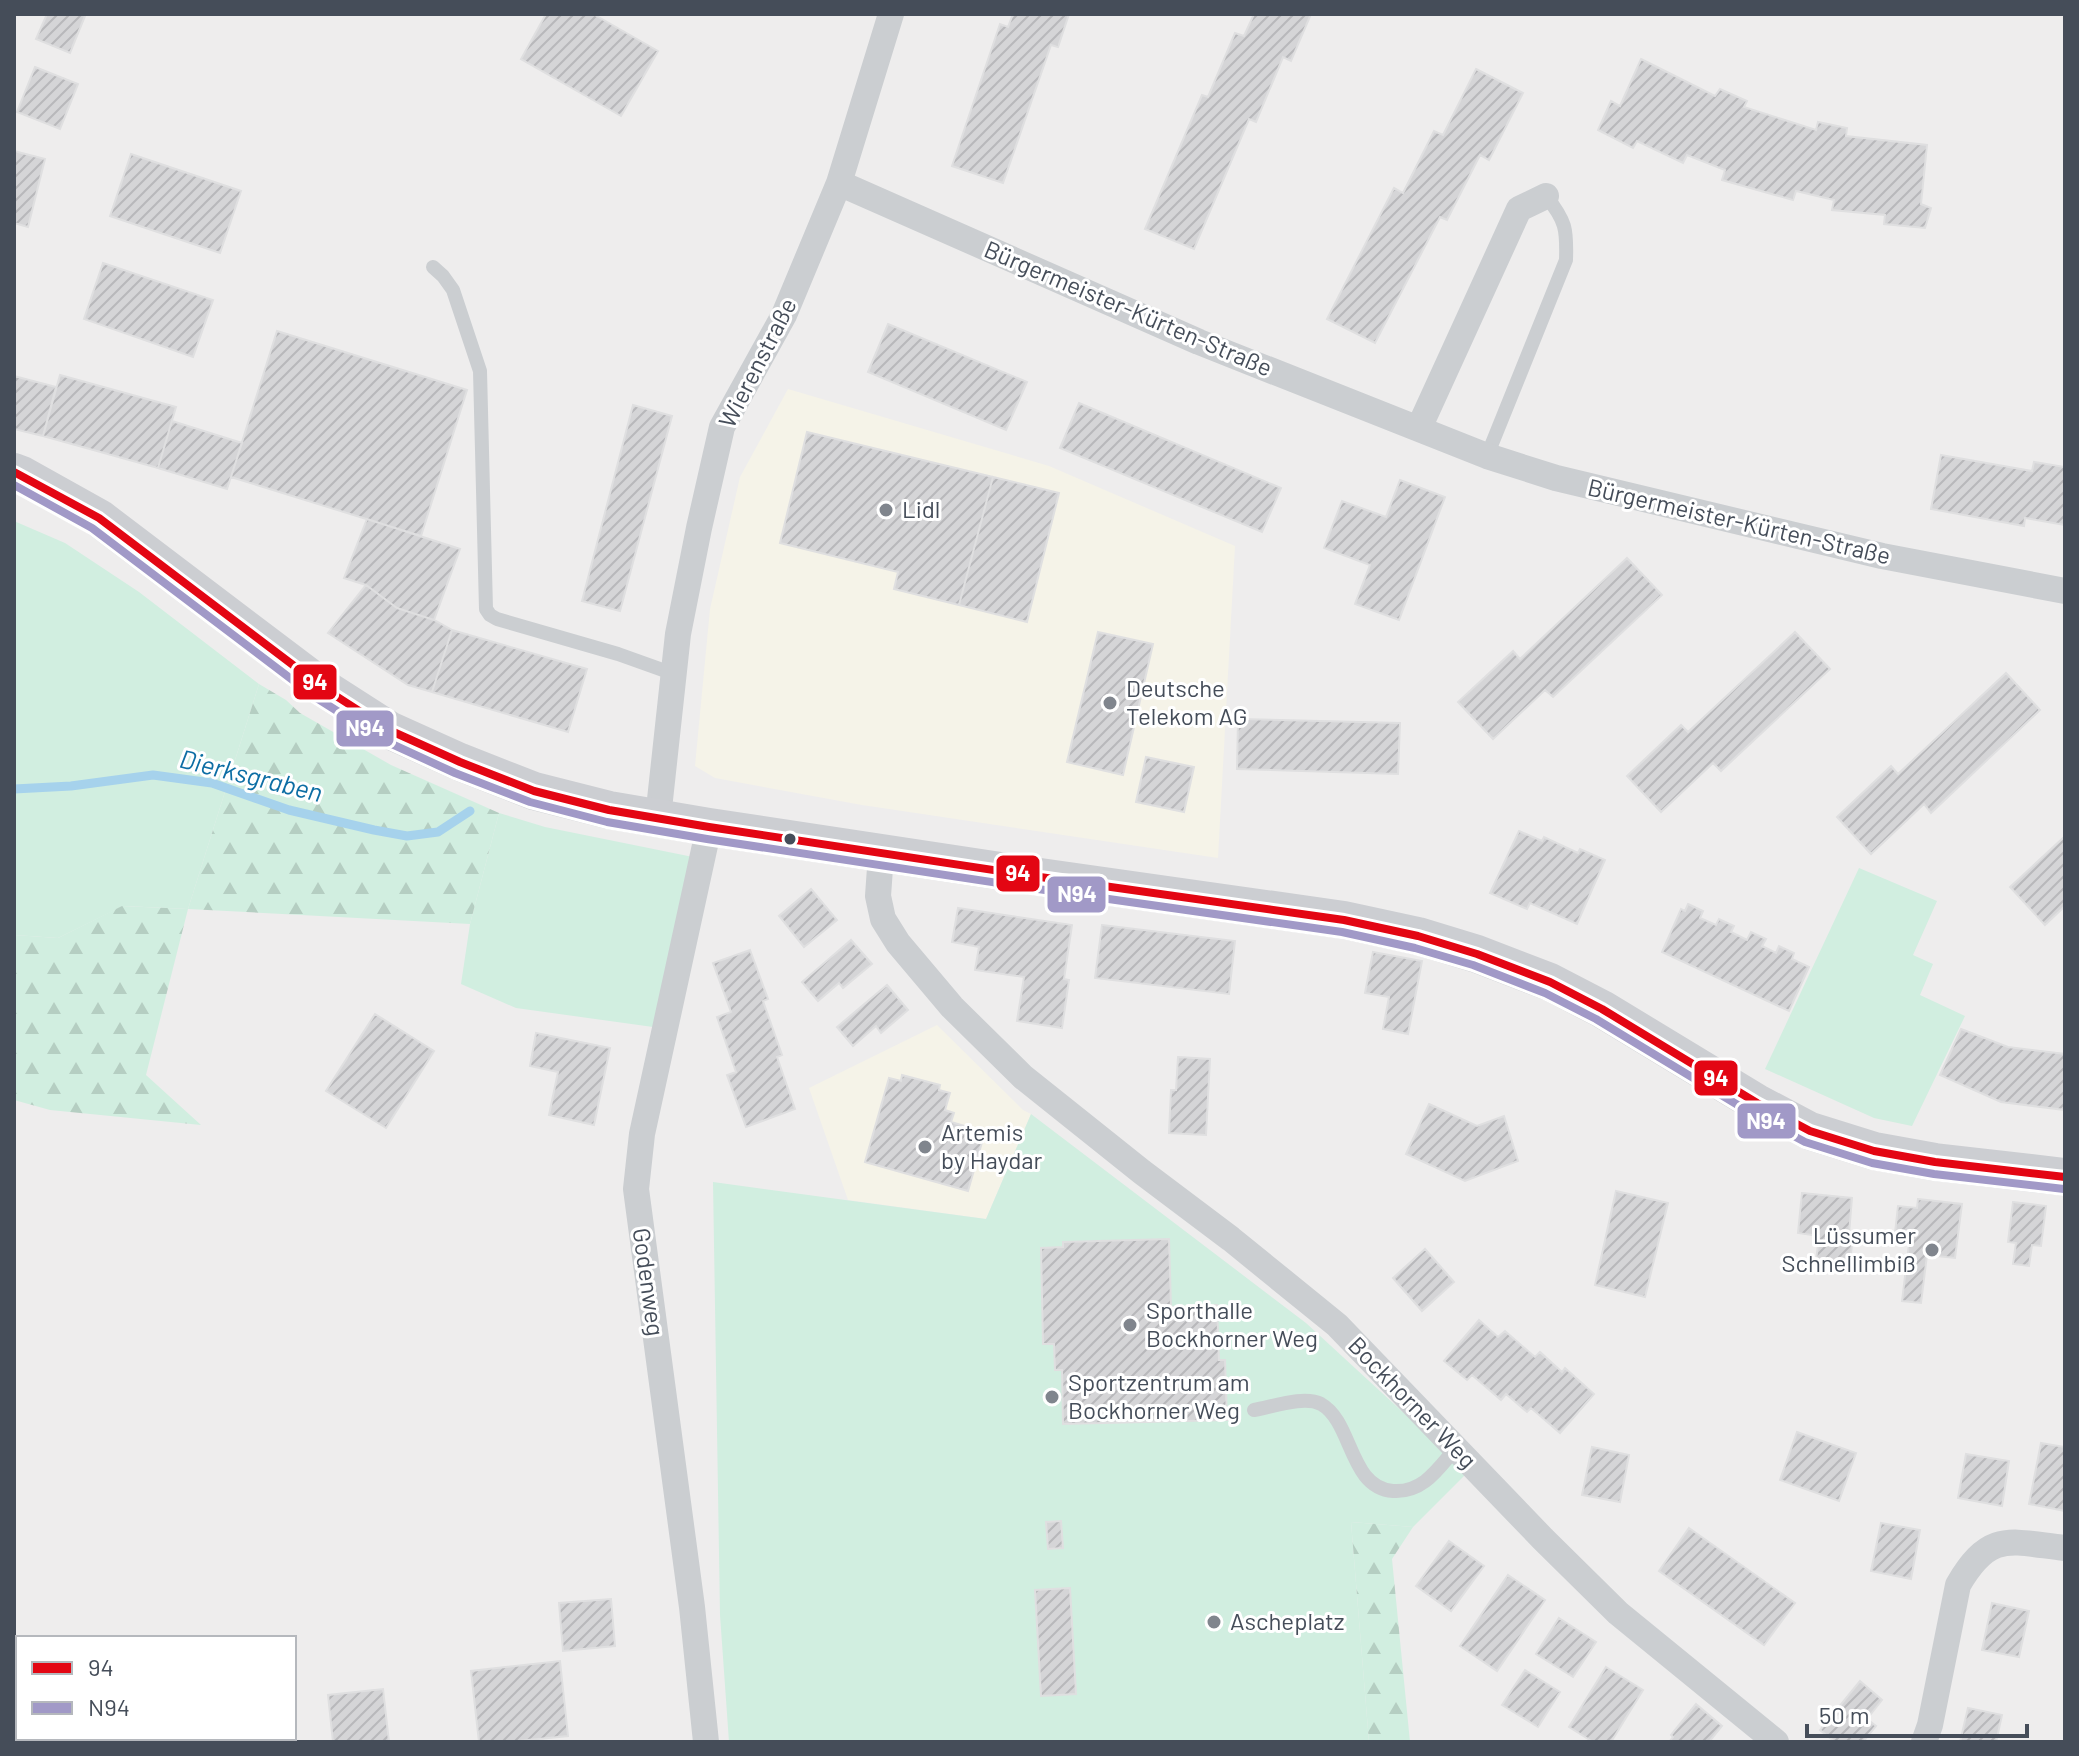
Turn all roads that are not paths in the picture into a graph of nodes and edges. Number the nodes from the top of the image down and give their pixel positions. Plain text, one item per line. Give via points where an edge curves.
1 (891, 14) edge
2 (839, 183) junction
3 (1546, 196) joint
4 (433, 267) dead end
5 (1419, 428) junction
6 (1487, 456) junction
7 (14, 472) edge
8 (2065, 591) edge
9 (674, 674) junction
10 (658, 818) junction
11 (709, 827) junction
12 (881, 854) junction
13 (2065, 1177) edge
14 (1254, 1410) dead end
15 (1456, 1448) junction
16 (2065, 1548) edge
17 (706, 1742) edge
18 (1776, 1742) edge
19 (1924, 1742) edge

1 - 2 street, Wierenstraße
2 - 5 street, Bürgermeister-Kürten-Straße via 1199,342
2 - 9 street, Wierenstraße via 784,315 722,427
3 - 5 street via 1519,209
3 - 6 lane via 1561,215 1566,260
4 - 9 lane via 453,290 480,371 486,609 497,619
5 - 6 street, Bürgermeister-Kürten-Straße
6 - 8 street, Bürgermeister-Kürten-Straße via 1556,478 1882,556
7 - 10 main road via 99,518 322,687 389,730 534,791
9 - 10 street, Wierenstraße
10 - 11 main road
11 - 12 main road
11 - 17 street, Godenweg via 642,1134 636,1189
12 - 13 main road via 1344,920 1418,936 1550,982 1810,1131 1889,1154
12 - 15 street, Bockhorner Weg via 878,896 883,919 952,1007 1023,1077 1337,1325
14 - 15 lane via 1306,1400 1321,1404 1334,1416 1360,1468 1382,1490 1415,1489
15 - 18 street, Bockhorner Weg via 1618,1613
16 - 19 street via 2010,1542 1986,1548 1969,1566 1958,1585

